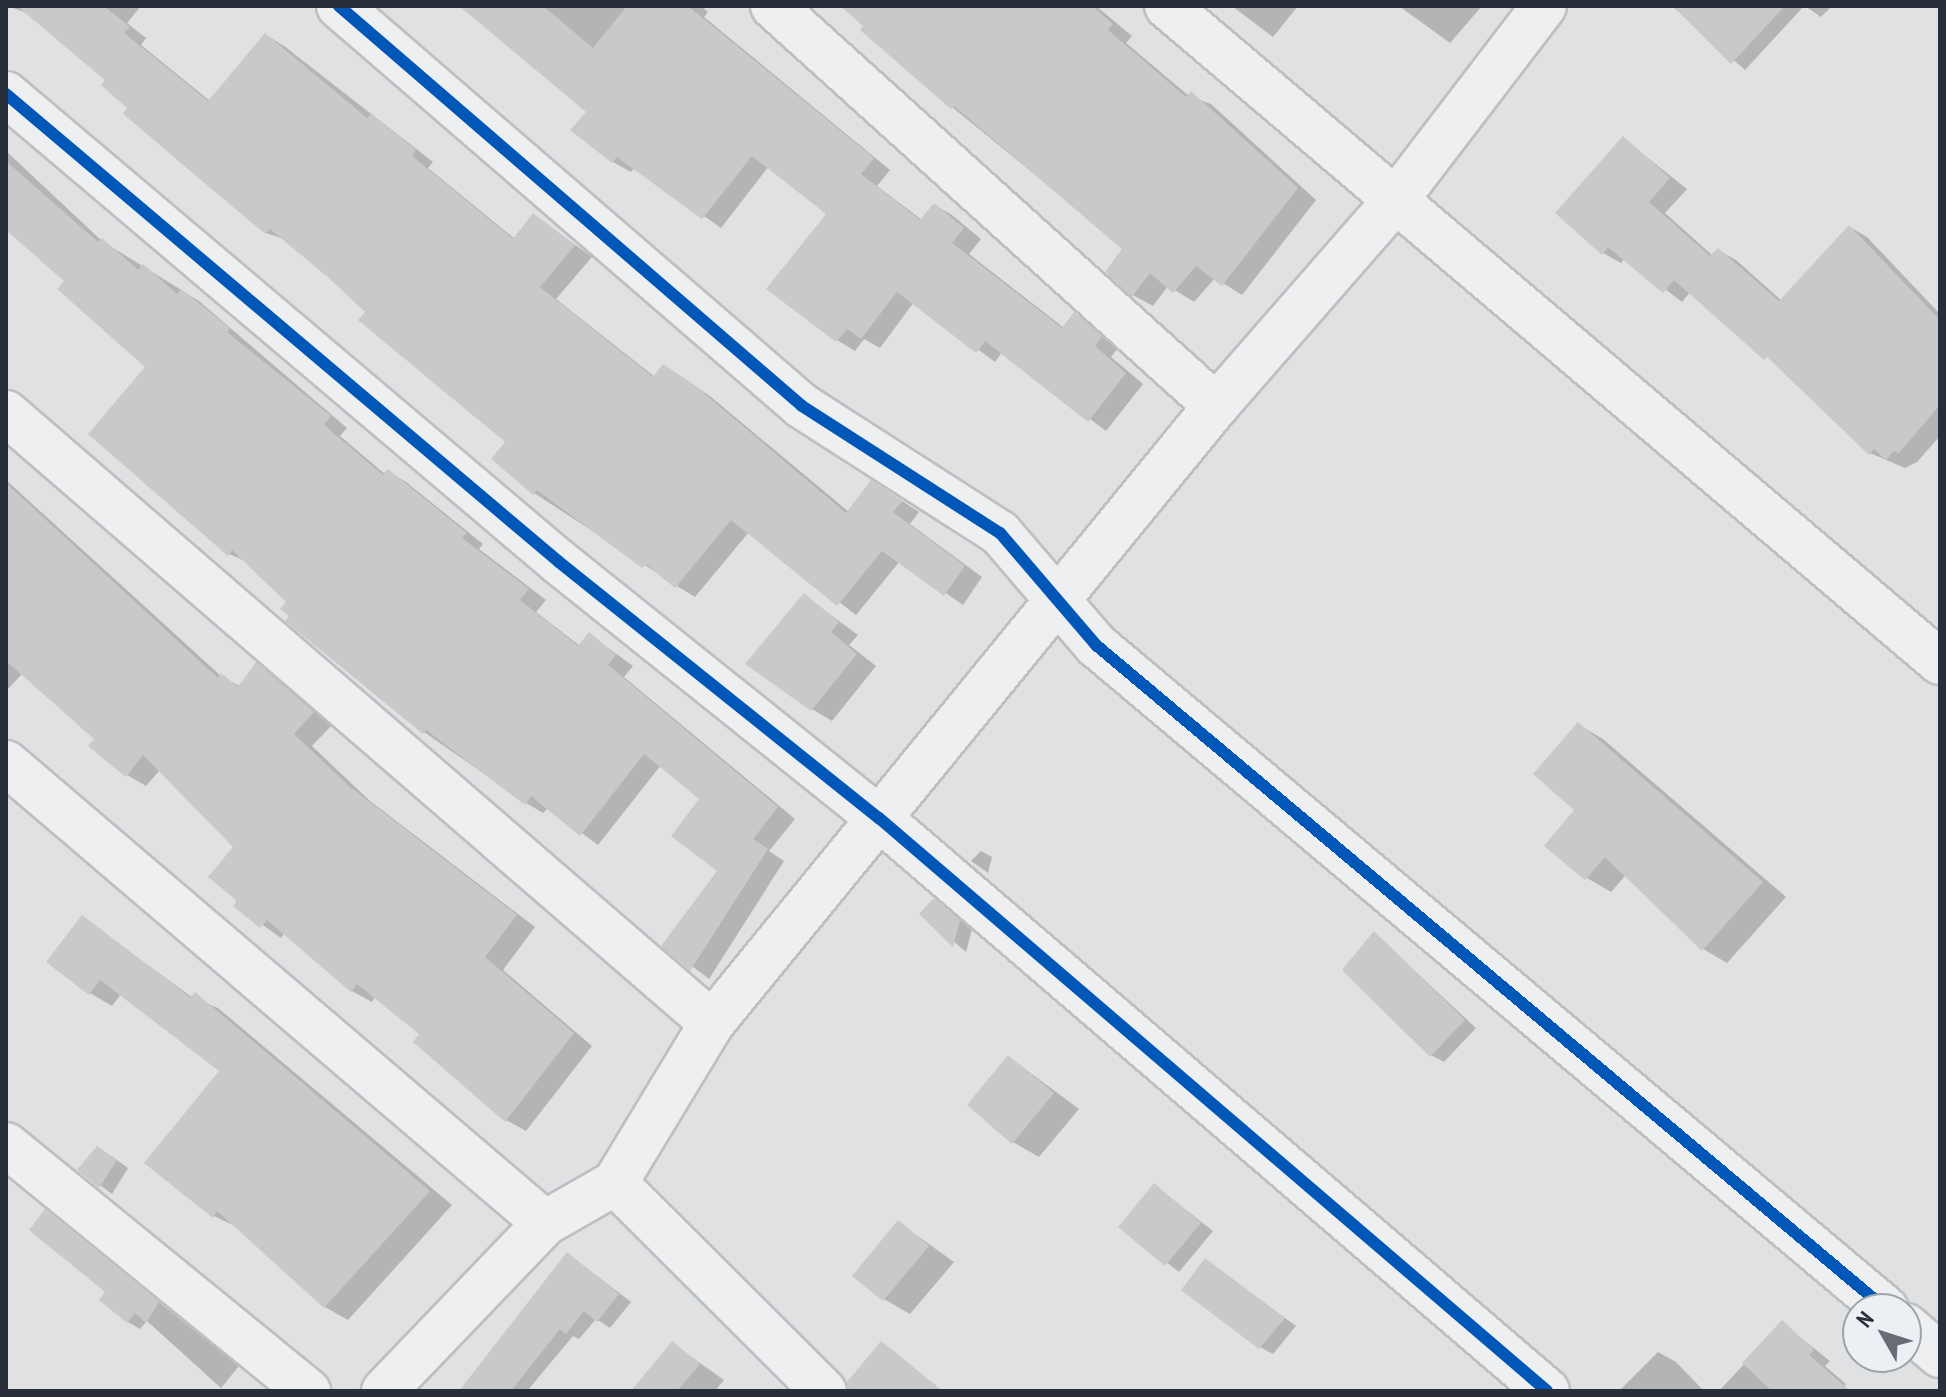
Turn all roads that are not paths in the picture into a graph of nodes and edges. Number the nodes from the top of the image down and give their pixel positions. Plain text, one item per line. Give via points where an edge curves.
1 (339, 6) edge
2 (773, 6) edge
3 (1167, 6) edge
4 (1544, 6) edge
5 (6, 94) edge
6 (1395, 201) junction
7 (1216, 406) junction
8 (6, 413) edge
9 (1058, 599) junction
10 (1940, 662) edge
11 (6, 763) edge
12 (879, 818) junction
13 (712, 1023) junction
14 (6, 1145) edge
15 (615, 1183) junction
16 (545, 1223) junction
17 (1867, 1293) edge
18 (1922, 1340) edge
19 (1940, 1355) edge
20 (308, 1391) edge
21 (384, 1391) edge
22 (824, 1391) edge
23 (1547, 1391) edge

1 - 9 street via 802,406 1000,533
2 - 7 street
3 - 6 street
4 - 6 street
5 - 12 street via 559,562
6 - 7 street
6 - 10 street
7 - 9 street
8 - 13 street
9 - 12 street
9 - 17 street via 1096,645
11 - 16 street
12 - 13 street
12 - 23 street
13 - 15 street
14 - 20 street
15 - 16 street
15 - 22 street
16 - 21 street
18 - 19 street

